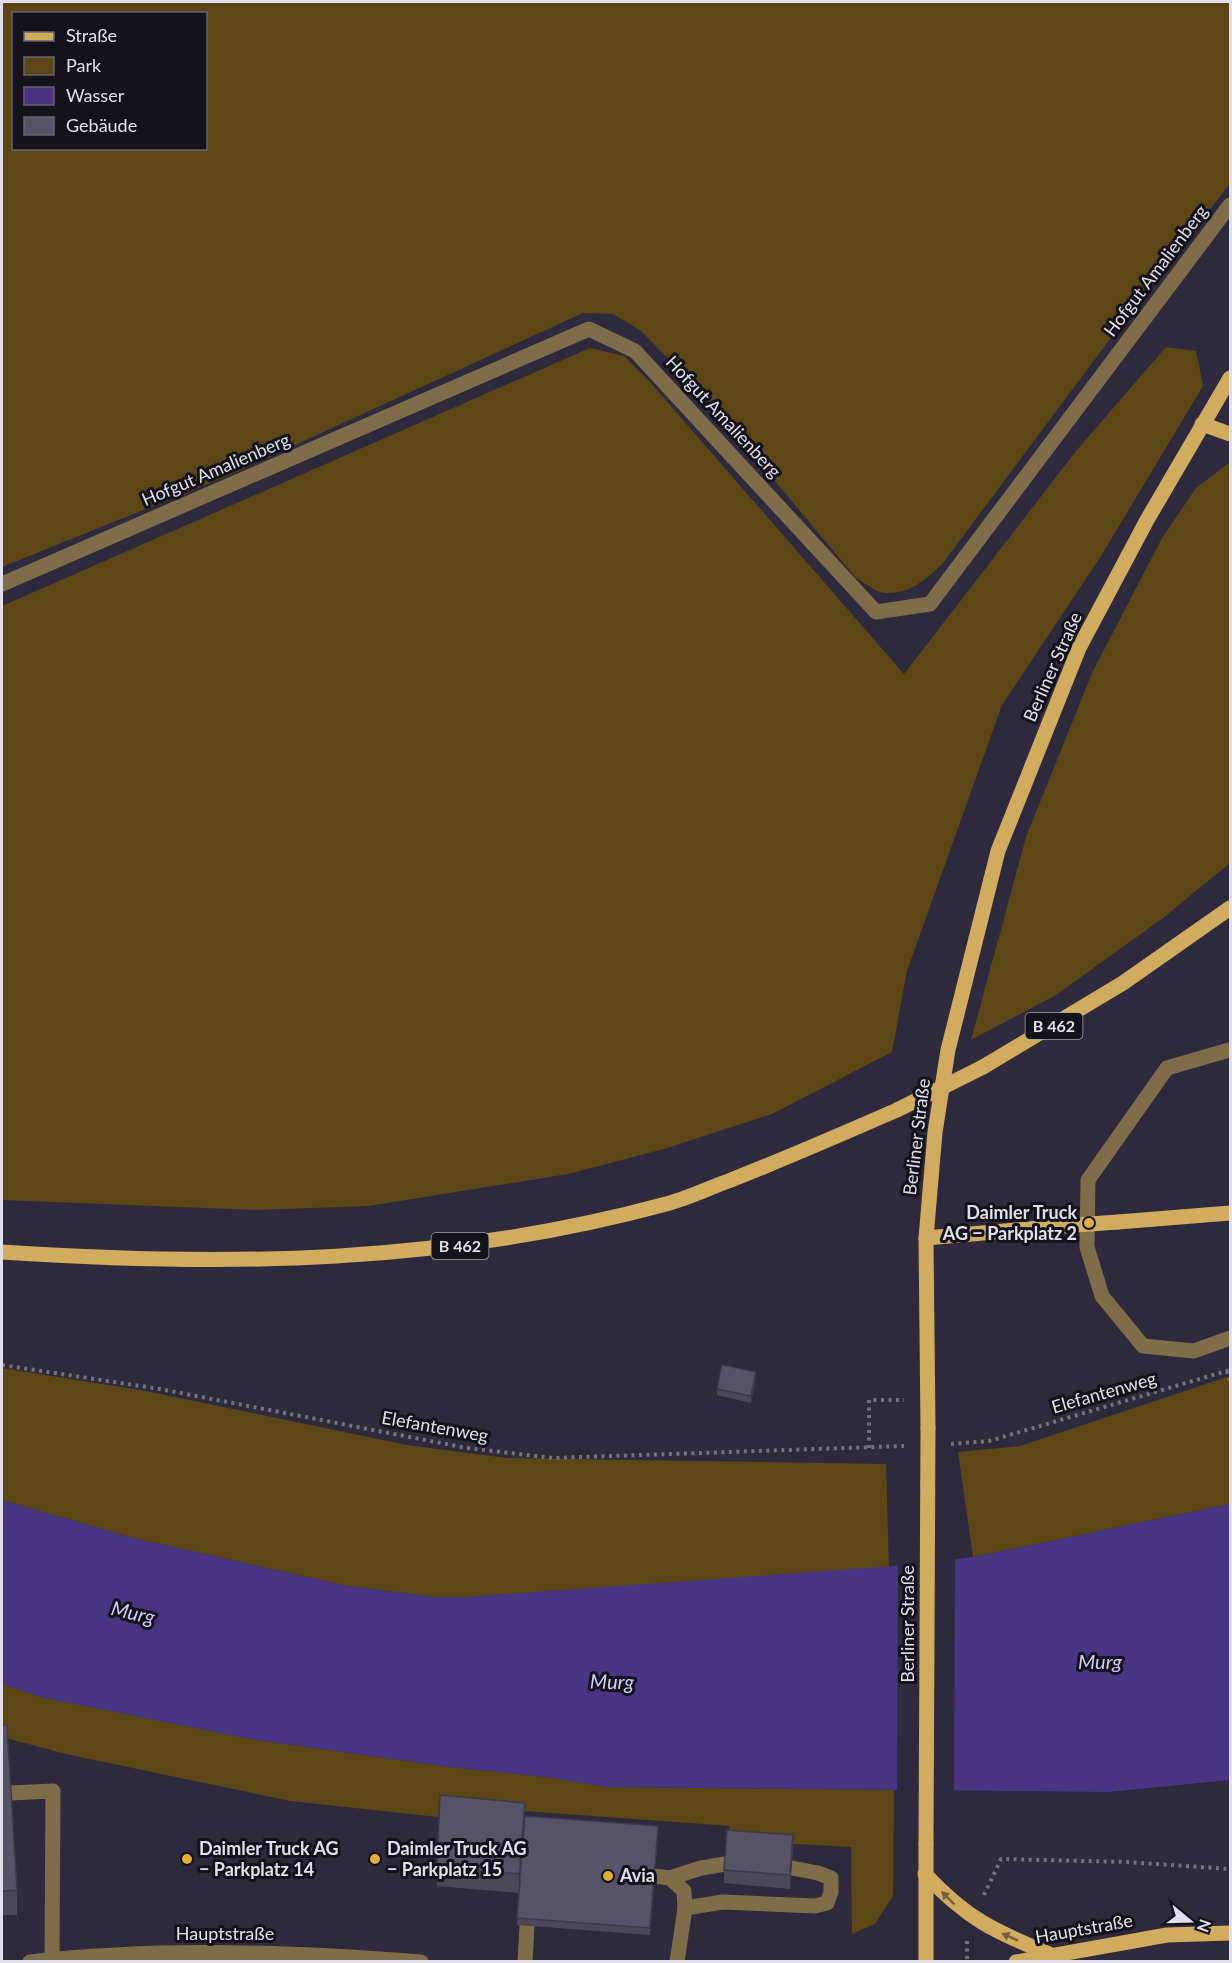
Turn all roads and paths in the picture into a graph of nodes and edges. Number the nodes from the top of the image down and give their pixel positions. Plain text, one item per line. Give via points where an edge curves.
1 (1230, 205) edge
2 (1230, 378) edge
3 (1202, 424) junction
4 (1230, 434) edge
5 (2, 585) edge
6 (1230, 908) edge
7 (1229, 1050) dead end
8 (1230, 1213) edge
9 (926, 1238) junction
10 (2, 1252) edge
11 (1230, 1338) edge
12 (2, 1365) edge
13 (1229, 1370) edge
14 (1230, 1380) edge
15 (928, 1399) junction
16 (989, 1442) dead end
17 (10, 1793) edge
18 (725, 1864) edge
19 (792, 1868) edge
20 (1230, 1868) edge
21 (926, 1874) junction
22 (685, 1908) junction
23 (973, 1918) junction
24 (527, 1926) edge
25 (1230, 1933) edge
26 (1049, 1954) junction
27 (52, 1959) junction
28 (30, 1962) edge
29 (421, 1962) edge
30 (525, 1962) edge
31 (677, 1962) edge
32 (926, 1962) edge
33 (967, 1962) edge
34 (1016, 1962) edge

1 - 5 street, Hofgut Amalienberg via 930,604 876,612 635,351 589,329
2 - 3 main road, Berliner Straße
3 - 4 main road
3 - 9 main road, Berliner Straße via 1079,648 998,851 948,1050 935,1132
6 - 10 main road, B 462, bridge via 1124,983 983,1067 897,1110 668,1203 559,1230 397,1254 234,1260
7 - 11 street via 1167,1068 1088,1180 1087,1247 1102,1296 1143,1346 1194,1351
8 - 9 main road, bridge
9 - 15 main road, Berliner Straße
12 - 15 path, Elefantenweg via 160,1389 467,1448 553,1458 869,1448 869,1400
13 - 14 path
13 - 16 path, Elefantenweg
15 - 21 main road, Berliner Straße, bridge
17 - 27 street via 53,1791
18 - 22 street via 662,1877 684,1891
19 - 22 street via 831,1878 827,1903 814,1906 723,1902
20 - 23 path via 1001,1859
23 -> 21 main road via 951,1902
21 - 32 main road, Berliner Straße
22 - 31 street
26 -> 23 main road
23 - 33 path via 967,1936
24 - 30 street
25 - 26 main road, Hauptstraße via 1167,1935
26 - 34 main road, Hauptstraße
27 - 28 street, Hauptstraße
27 - 29 street, Hauptstraße via 263,1953

